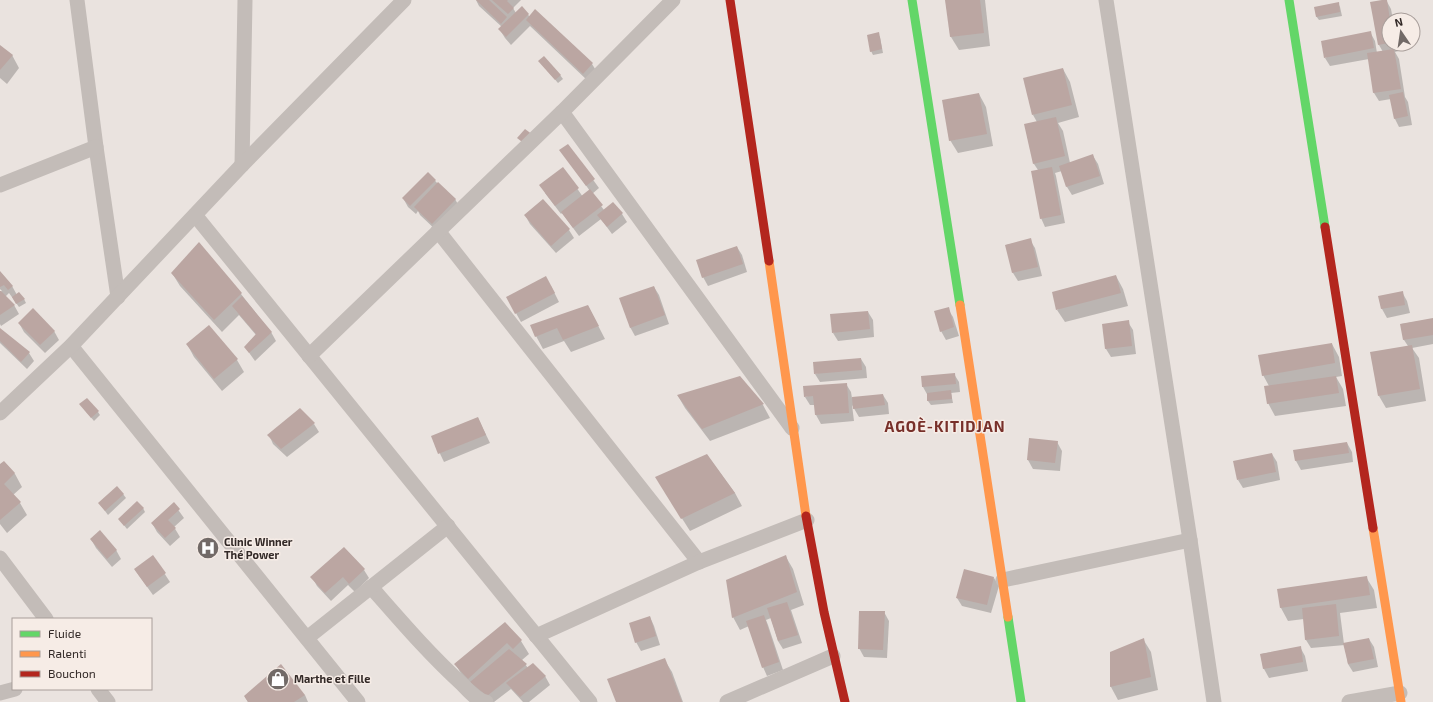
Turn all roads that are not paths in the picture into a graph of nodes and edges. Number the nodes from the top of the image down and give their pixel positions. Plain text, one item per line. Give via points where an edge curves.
1 (77, 0) edge
2 (245, 0) edge
3 (673, 0) edge
4 (730, 0) edge
5 (912, 0) edge
6 (1289, 0) edge
7 (1110, 1) edge
8 (395, 3) edge
9 (562, 112) junction
10 (96, 147) junction
11 (242, 165) junction
12 (0, 185) edge
13 (195, 215) junction
14 (438, 231) junction
15 (118, 297) junction
16 (71, 346) junction
17 (309, 356) junction
18 (0, 413) edge
19 (795, 432) junction
20 (807, 520) junction
21 (448, 526) junction
22 (1190, 540) junction
23 (0, 558) edge
24 (699, 562) junction
25 (1003, 580) junction
26 (371, 587) junction
27 (45, 618) edge
28 (536, 636) junction
29 (307, 638) junction
30 (833, 656) junction
31 (12, 690) edge
32 (99, 690) edge
33 (0, 693) edge
34 (1400, 697) edge
35 (108, 702) edge
36 (358, 702) edge
37 (486, 702) edge
38 (590, 702) edge
39 (727, 702) edge
40 (845, 702) edge
41 (1021, 702) edge
42 (1214, 702) edge
43 (1349, 702) edge

1 - 10 street
2 - 11 street
3 - 9 street
4 - 19 street
5 - 25 street
6 - 34 street
7 - 22 street
8 - 11 street
9 - 14 street
9 - 19 street
10 - 12 street
10 - 15 street
11 - 13 street
13 - 15 street
13 - 17 street
14 - 17 street
14 - 24 street
15 - 16 street
16 - 18 street
16 - 29 street
17 - 21 street
19 - 20 street
20 - 24 street
20 - 30 street
21 - 26 street
21 - 28 street
22 - 25 street
22 - 42 street
23 - 27 street
24 - 28 street
25 - 41 street
26 - 29 street
26 - 37 street via 449,672 480,701
28 - 38 street
29 - 36 street
30 - 39 street
30 - 40 street
31 - 33 street
32 - 35 street
34 - 43 street

